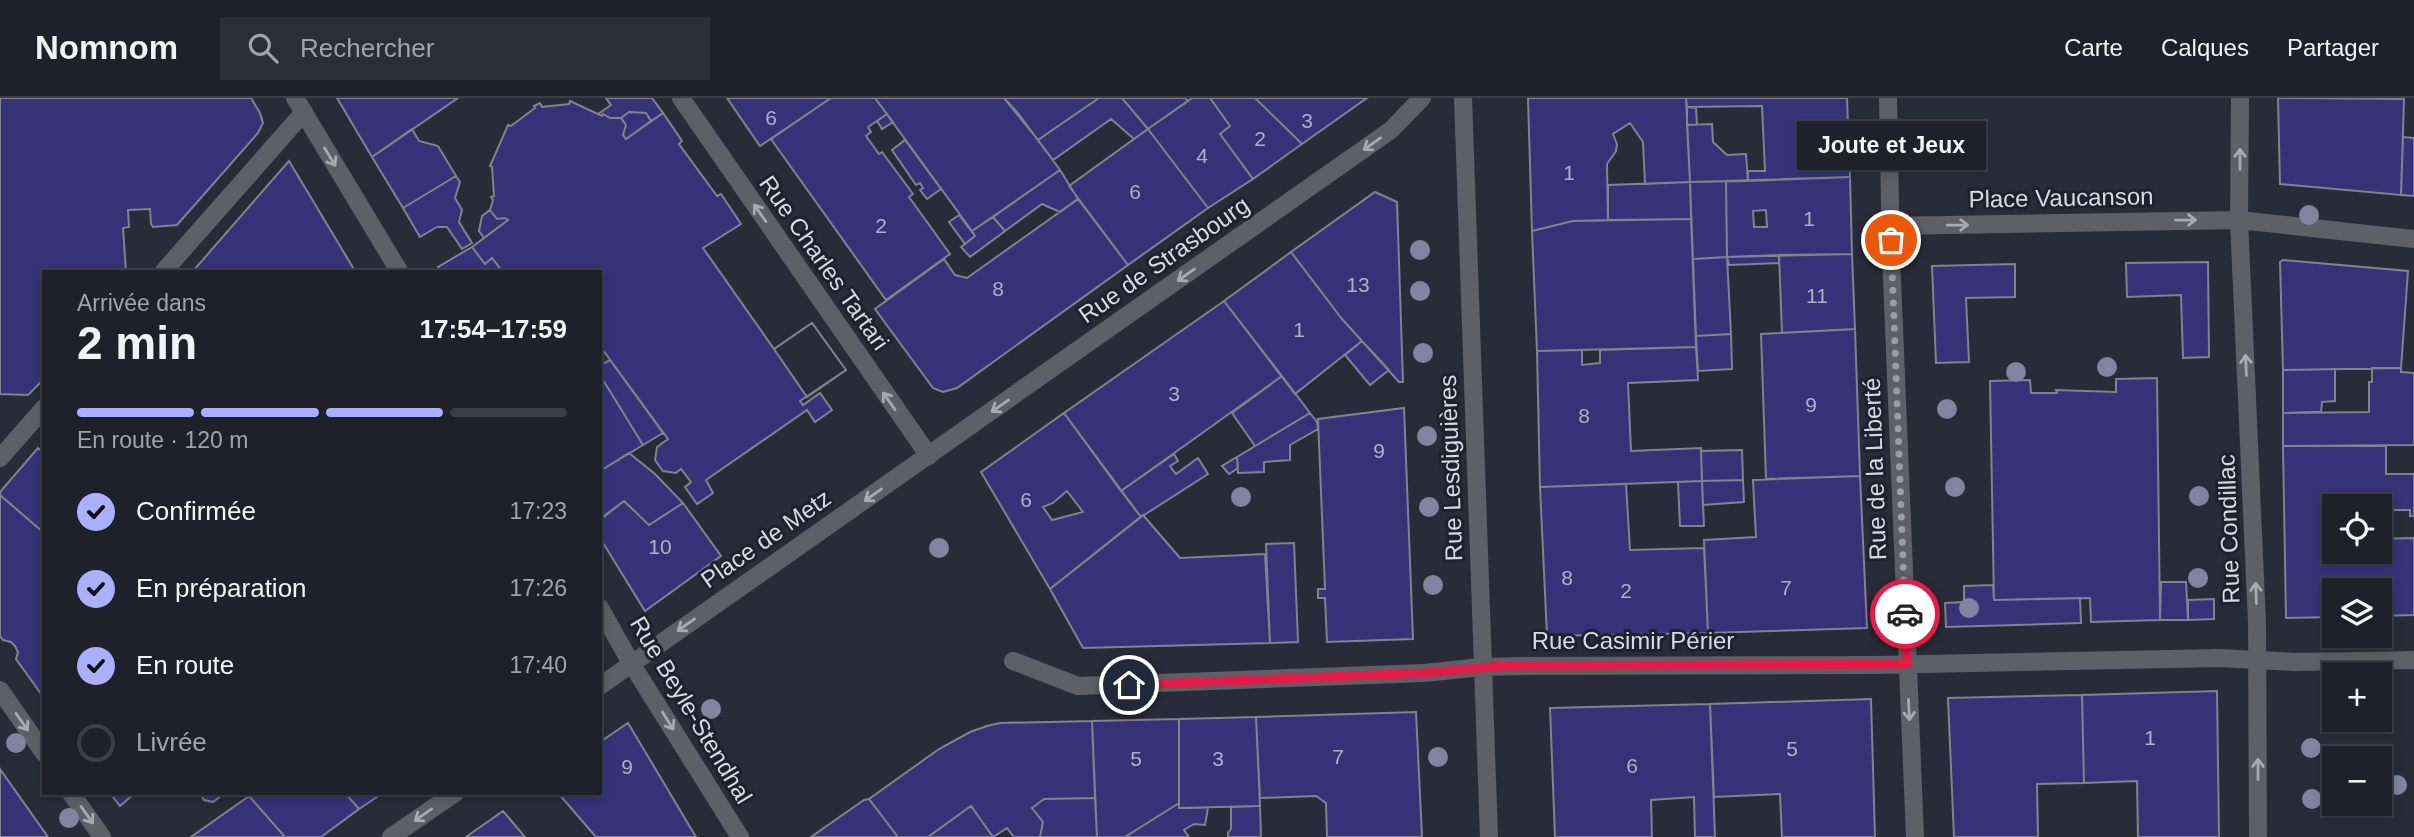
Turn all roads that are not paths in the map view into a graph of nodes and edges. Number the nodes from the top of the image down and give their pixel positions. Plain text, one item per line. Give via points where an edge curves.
1 (681, 98) edge
2 (1422, 98) edge
3 (1463, 98) edge
4 (1888, 98) edge
5 (2240, 98) edge
6 (299, 105) edge
7 (2239, 220) junction
8 (1890, 226) junction
9 (2414, 239) edge
10 (165, 270) edge
11 (398, 270) edge
12 (42, 410) edge
13 (929, 456) junction
14 (0, 458) edge
15 (602, 612) edge
16 (2414, 660) edge
17 (1013, 661) dead end
18 (2258, 661) junction
19 (631, 663) junction
20 (1907, 664) junction
21 (1482, 667) junction
22 (602, 685) edge
23 (0, 690) edge
24 (42, 750) edge
25 (72, 795) edge
26 (451, 795) edge
27 (740, 836) edge
28 (102, 837) edge
29 (391, 837) edge
30 (1489, 837) edge
31 (1915, 837) edge
32 (2258, 837) edge

13 -> 1 street, Rue Charles Tartari
2 -> 13 street, Rue de Strasbourg via 1391,130
3 - 21 street, Rue Lesdiguières
4 - 8 street
7 -> 5 street
6 - 10 street
6 -> 11 street
8 -> 7 street, Place Vaucanson
7 - 9 street, Place Vaucanson
18 -> 7 street, Rue Condillac
8 - 20 street, Rue de la Liberté
12 - 14 street
13 -> 19 street, Place de Metz
15 - 19 street, Rue Beyle-Stendhal
16 - 18 street, Rue Casimir Périer
17 - 21 street, Rue Casimir Périer via 1077,686
18 - 20 street, Rue Casimir Périer
32 -> 18 street, Rue Condillac
19 - 22 street
19 -> 27 street, Rue Beyle-Stendhal
20 - 21 street, Rue Casimir Périer
20 -> 31 street, Rue de la Liberté
21 - 30 street, Rue Lesdiguières
23 -> 24 street
25 -> 28 street
26 -> 29 street

